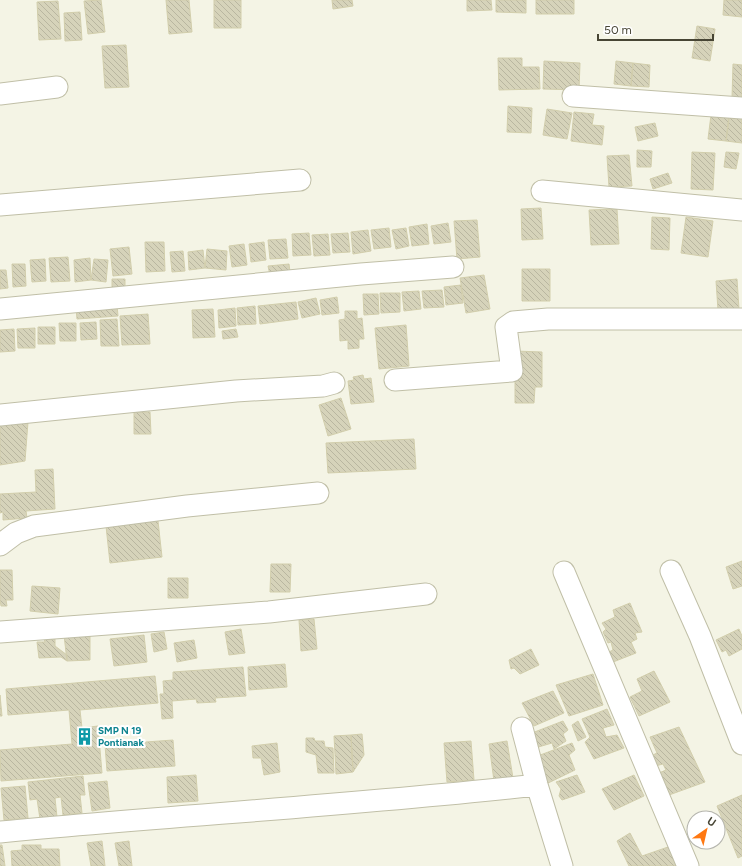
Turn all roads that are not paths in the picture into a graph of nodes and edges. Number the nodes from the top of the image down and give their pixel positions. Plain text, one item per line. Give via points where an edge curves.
1 (57, 87) dead end
2 (0, 94) edge
3 (573, 96) dead end
4 (742, 108) edge
5 (300, 180) dead end
6 (542, 191) dead end
7 (0, 205) edge
8 (742, 210) edge
9 (453, 267) dead end
10 (0, 309) edge
11 (742, 319) edge
12 (395, 380) dead end
13 (334, 383) dead end
14 (0, 415) edge
15 (318, 493) dead end
16 (0, 545) edge
17 (671, 571) dead end
18 (564, 572) dead end
19 (426, 594) dead end
20 (0, 632) edge
21 (522, 728) dead end
22 (742, 744) edge
23 (537, 785) junction
24 (0, 832) edge
25 (562, 866) edge
26 (688, 866) edge

1 - 2 street
3 - 4 street
5 - 7 street
6 - 8 street
9 - 10 street via 353,274
11 - 12 street via 548,319 513,322 506,327 512,371
13 - 14 street
15 - 16 street via 187,506 34,526 16,533
17 - 22 street via 700,636
18 - 26 street
19 - 20 street via 269,612
21 - 23 street
23 - 24 street via 328,806
23 - 25 street

